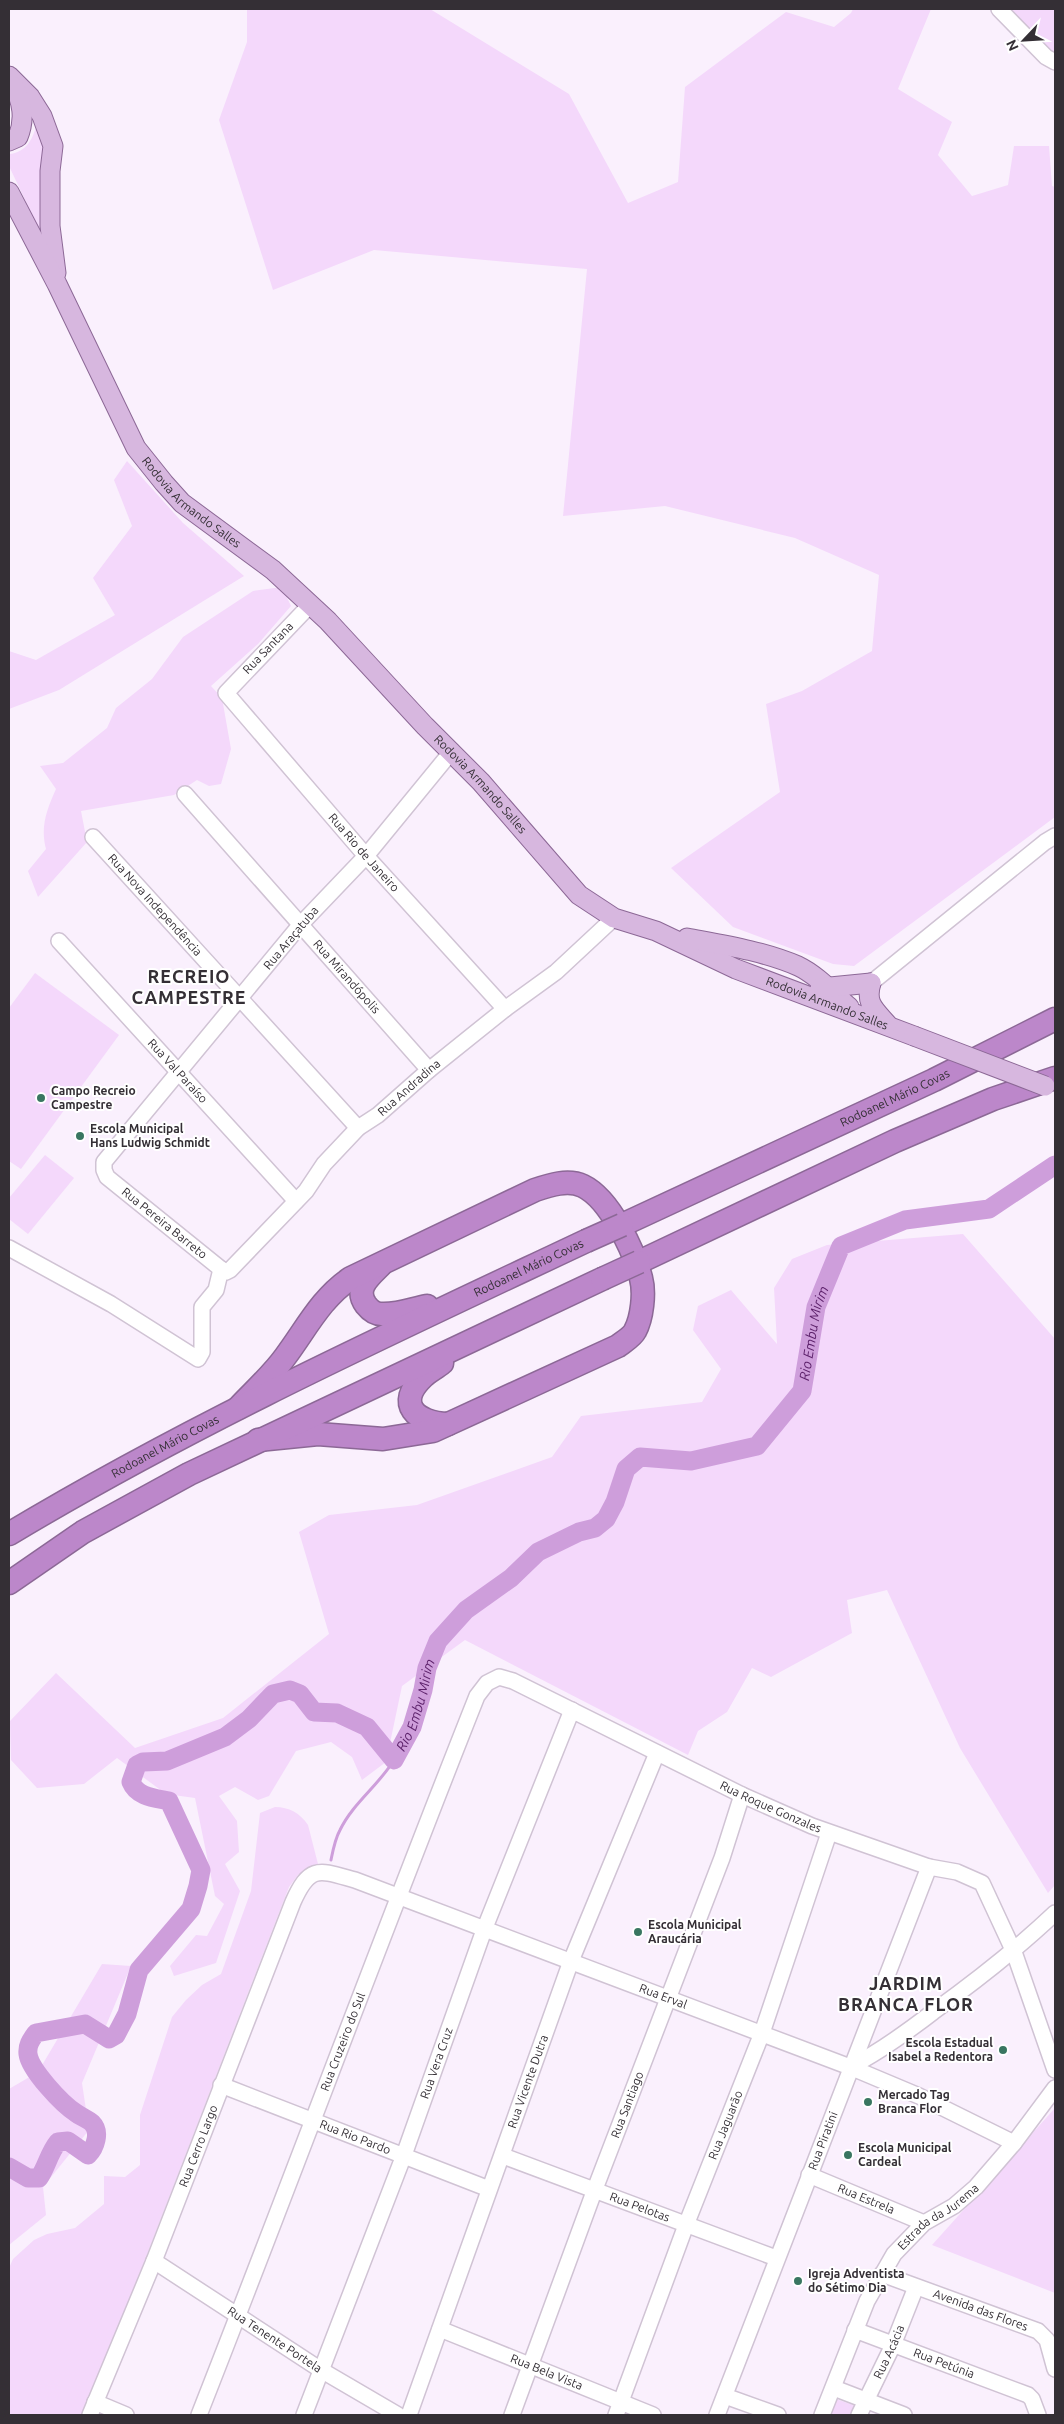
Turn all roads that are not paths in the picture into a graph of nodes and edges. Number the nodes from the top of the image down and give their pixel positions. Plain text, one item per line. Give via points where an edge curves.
1 (998, 9) edge
2 (1055, 62) edge
3 (9, 76) edge
4 (9, 80) edge
5 (9, 141) edge
6 (9, 192) edge
7 (57, 284) junction
8 (311, 604) junction
9 (226, 693) joint
10 (452, 751) junction
11 (185, 794) dead end
12 (1055, 836) edge
13 (93, 838) dead end
14 (366, 856) junction
15 (614, 918) junction
16 (301, 924) junction
17 (656, 932) junction
18 (59, 941) dead end
19 (871, 983) junction
20 (801, 992) junction
21 (841, 994) junction
22 (240, 999) junction
23 (505, 1009) junction
24 (860, 1015) junction
25 (1055, 1019) edge
26 (888, 1025) junction
27 (428, 1070) junction
28 (179, 1073) junction
29 (1055, 1078) edge
30 (1055, 1090) edge
31 (358, 1128) junction
32 (107, 1177) joint
33 (296, 1201) junction
34 (9, 1248) edge
35 (386, 1260) junction
36 (221, 1269) junction
37 (479, 1292) junction
38 (485, 1334) junction
39 (238, 1408) junction
40 (451, 1424) junction
41 (258, 1440) junction
42 (9, 1534) edge
43 (9, 1583) edge
44 (499, 1677) joint
45 (572, 1710) junction
46 (657, 1752) junction
47 (742, 1794) junction
48 (829, 1833) junction
49 (929, 1867) junction
50 (306, 1877) joint
51 (397, 1896) junction
52 (1055, 1913) edge
53 (484, 1930) junction
54 (1014, 1952) junction
55 (571, 1961) junction
56 (667, 1998) junction
57 (762, 2033) junction
58 (850, 2067) junction
59 (1055, 2070) edge
60 (221, 2085) junction
61 (1055, 2088) edge
62 (313, 2121) junction
63 (1014, 2143) junction
64 (404, 2155) junction
65 (503, 2156) junction
66 (809, 2175) junction
67 (489, 2189) junction
68 (595, 2189) junction
69 (924, 2223) junction
70 (686, 2225) junction
71 (776, 2258) junction
72 (154, 2261) junction
73 (882, 2274) junction
74 (916, 2287) junction
75 (237, 2317) junction
76 (440, 2329) junction
77 (855, 2330) junction
78 (893, 2345) junction
79 (530, 2365) junction
80 (1055, 2369) edge
81 (321, 2370) junction
82 (834, 2388) junction
83 (725, 2396) junction
84 (865, 2401) junction
85 (92, 2408) edge
86 (619, 2409) edge
87 (126, 2415) edge
88 (199, 2415) edge
89 (304, 2415) edge
90 (398, 2415) edge
91 (408, 2415) edge
92 (512, 2415) edge
93 (653, 2415) edge
94 (717, 2415) edge
95 (778, 2415) edge
96 (822, 2415) edge
97 (859, 2415) edge
98 (904, 2415) edge
99 (1038, 2415) edge

1 - 2 street
3 - 7 main road, Rodovia Armando Salles via 42,116 54,146 50,171 50,226
4 - 5 main road via 15,89 23,123 18,137
6 - 7 main road, Rodovia Armando Salles
7 - 8 main road, Rodovia Armando Salles via 136,448 182,503 273,570
8 - 9 street, Rua Santana
8 - 10 main road, Rodovia Armando Salles
9 - 14 street, Rua Rio de Janeiro
10 - 14 street, Rua Araçatuba
10 - 15 main road, Rodovia Armando Salles via 579,895
11 - 16 street, Rua Mirandópolis
12 - 19 street
13 - 22 street, Rua Nova Independência
14 - 16 street, Rua Araçatuba
14 - 23 street, Rua Rio de Janeiro
15 - 17 main road, Rodovia Armando Salles
15 - 23 street, Rua Andradina via 556,972
16 - 22 street, Rua Araçatuba
16 - 27 street, Rua Mirandópolis
17 - 20 main road, Rodovia Armando Salles via 736,968
17 - 21 main road via 742,949 799,967
18 - 28 street, Rua Val Paraíso
19 - 21 main road
19 - 21 main road
19 - 26 main road via 867,995 870,1003
20 - 21 main road
20 - 24 main road, Rodovia Armando Salles
21 - 24 main road
22 - 28 street, Rua Araçatuba
22 - 31 street, Rua Nova Independência
23 - 27 street, Rua Andradina
24 - 26 main road, Rodovia Armando Salles
25 - 37 highway, Rodoanel Mário Covas, bridge via 934,1080
26 - 30 main road, Rodovia Armando Salles, bridge
27 - 31 street, Rua Andradina via 378,1115
28 - 32 street, Rua Araçatuba via 104,1162
28 - 33 street, Rua Val Paraíso
29 - 38 highway, bridge via 993,1099 903,1138
31 - 33 street, Rua Andradina via 324,1164
32 - 36 street, Rua Pereira Barreto
33 - 36 street, Rua Andradina via 230,1270
34 - 36 street via 111,1304 198,1359 202,1352 202,1307 216,1290
35 - 37 highway via 365,1280 361,1289 363,1301 370,1310 380,1314 397,1314
35 - 39 highway via 336,1288 322,1303 284,1360
35 - 40 highway via 535,1190 566,1182 582,1185 598,1195 612,1213 642,1280 639,1321 634,1333 618,1346
37 - 39 highway, Rodoanel Mário Covas
38 - 40 highway via 423,1377 414,1388 410,1399 419,1419 432,1424
38 - 41 highway
39 - 42 highway, Rodoanel Mário Covas via 169,1443
40 - 41 highway via 398,1438 318,1434
41 - 43 highway via 116,1513
44 - 45 street, Rua Roque Gonzales
44 - 51 street, Rua Cruzeiro do Sul via 487,1683 477,1696
45 - 46 street, Rua Roque Gonzales
45 - 53 street, Rua Vera Cruz
46 - 47 street, Rua Roque Gonzales
46 - 55 street, Rua Vicente Dutra
47 - 48 street, Rua Roque Gonzales
47 - 56 street, Rua Santiago via 722,1858
48 - 49 street, Rua Roque Gonzales
48 - 57 street, Rua Jaguarão
49 - 54 street, Rua Roque Gonzales via 957,1872 982,1883
49 - 58 street, Rua Piratini
50 - 51 street, Rua Erval via 314,1873 330,1873
50 - 60 street, Rua Cerro Largo via 293,1902
51 - 53 street, Rua Erval
51 - 62 street, Rua Cruzeiro do Sul
52 - 54 street
53 - 55 street, Rua Erval
53 - 64 street, Rua Vera Cruz
54 - 58 street via 898,2038
54 - 59 street
55 - 56 street, Rua Erval
55 - 65 street, Rua Vicente Dutra
56 - 57 street, Rua Erval
56 - 68 street, Rua Santiago
57 - 58 street, Rua Erval
57 - 70 street, Rua Jaguarão
58 - 63 street, Rua Erval via 919,2096
58 - 66 street, Rua Piratini
60 - 62 street, Rua Rio Pardo
60 - 72 street, Rua Cerro Largo
61 - 63 street, Estrada da Jurema
62 - 64 street, Rua Rio Pardo
62 - 75 street, Rua Cruzeiro do Sul
63 - 69 street, Estrada da Jurema via 976,2187 954,2206
64 - 67 street, Rua Rio Pardo
64 - 81 street, Rua Vera Cruz
65 - 67 street, Rua Vicente Dutra
65 - 68 street, Rua Pelotas
66 - 69 street, Rua Estrela
66 - 71 street, Rua Piratini
67 - 76 street, Rua Vicente Dutra
68 - 70 street, Rua Pelotas
68 - 79 street, Rua Santiago
69 - 73 street, Estrada da Jurema via 906,2240
70 - 71 street, Rua Pelotas
70 - 86 street, Rua Jaguarão
71 - 83 street, Rua Piratini
72 - 75 street, Rua Tenente Portela
72 - 85 street, Rua Cerro Largo
73 - 74 street, Avenida das Flores
73 - 77 street, Estrada da Jurema
74 - 78 street, Rua Acácia
74 - 80 street, Avenida das Flores via 1038,2330 1046,2340
75 - 81 street, Rua Tenente Portela
75 - 88 street, Rua Cruzeiro do Sul
76 - 79 street, Rua Bela Vista
76 - 91 street, Rua Vicente Dutra
77 - 78 street, Rua Petúnia
77 - 82 street, Estrada da Jurema
78 - 84 street, Rua Acácia
78 - 99 street, Rua Petúnia via 1028,2395
79 - 86 street, Rua Bela Vista
79 - 92 street, Rua Santiago
81 - 89 street, Rua Vera Cruz
81 - 90 street, Rua Tenente Portela
82 - 84 street
82 - 96 street, Estrada da Jurema
83 - 94 street, Rua Piratini
83 - 95 street
84 - 97 street, Rua Acácia
84 - 98 street
85 - 87 street
86 - 93 street, Rua Bela Vista

